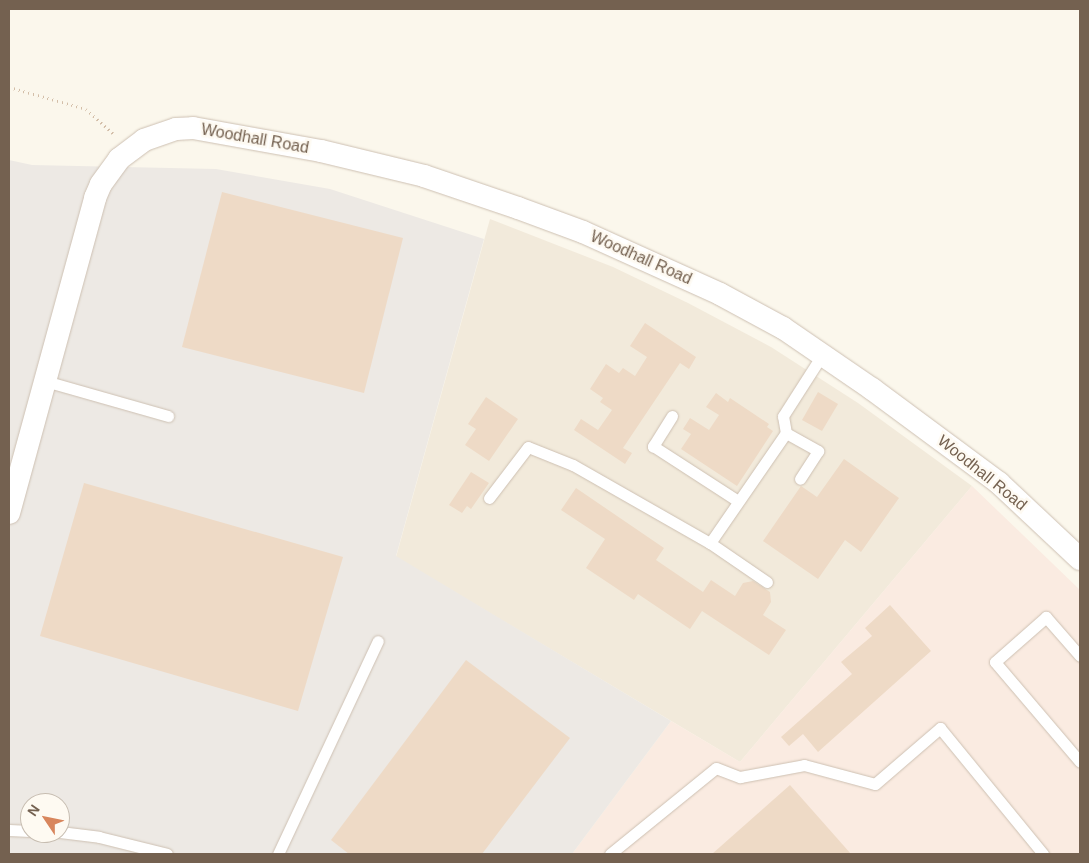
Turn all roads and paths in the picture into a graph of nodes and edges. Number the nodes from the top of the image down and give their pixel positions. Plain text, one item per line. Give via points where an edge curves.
1 (9, 88) edge
2 (130, 149) junction
3 (822, 355) junction
4 (45, 380) junction
5 (168, 416) dead end
6 (672, 416) dead end
7 (786, 433) junction
8 (800, 478) dead end
9 (489, 498) dead end
10 (10, 499) edge
11 (738, 501) junction
12 (710, 543) junction
13 (1080, 559) edge
14 (767, 582) dead end
15 (378, 641) dead end
16 (1080, 656) edge
17 (1080, 762) edge
18 (70, 833) edge
19 (167, 854) edge
20 (278, 854) edge
21 (610, 854) edge
22 (1043, 854) edge

1 - 2 path via 86,109
2 - 3 street, Woodhall Road via 144,140 176,129 209,129 424,176 583,232 712,290 783,328
2 - 4 street, Woodhall Road via 109,171 95,198
3 - 7 lane via 783,416
3 - 13 street, Woodhall Road via 998,482
4 - 5 lane
4 - 10 street, Woodhall Road
6 - 11 lane via 653,446
7 - 8 lane via 818,451
7 - 11 lane
9 - 12 lane via 528,447 573,465
11 - 12 lane
12 - 14 lane
15 - 20 lane
16 - 17 lane via 1046,617 995,662
18 - 19 lane via 100,836
21 - 22 lane via 716,768 740,777 804,765 875,784 940,728

